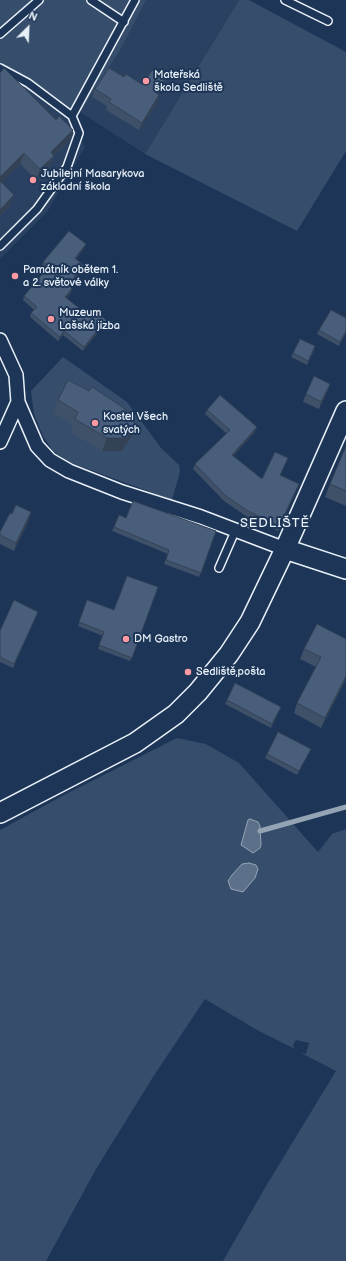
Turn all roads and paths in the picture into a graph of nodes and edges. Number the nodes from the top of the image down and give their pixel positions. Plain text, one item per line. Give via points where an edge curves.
1 (39, 0) edge
2 (91, 0) edge
3 (135, 0) edge
4 (285, 0) edge
5 (328, 21) dead end
6 (124, 22) junction
7 (0, 34) edge
8 (0, 68) edge
9 (72, 116) junction
10 (0, 246) edge
11 (0, 340) edge
12 (18, 402) junction
13 (346, 411) edge
14 (0, 442) edge
15 (236, 529) junction
16 (285, 549) junction
17 (219, 568) dead end
18 (346, 569) edge
19 (0, 812) edge

1 - 7 lane
2 - 6 lane
3 - 6 lane
4 - 5 lane
6 - 9 lane
8 - 9 lane via 28,82
9 - 10 lane via 80,133 67,167 37,209
11 - 12 street via 16,375
12 - 14 street
12 - 15 street via 37,446 50,460 69,471 122,492
13 - 16 main road
15 - 16 street
15 - 17 lane
16 - 18 main road
16 - 19 main road via 250,622 213,673 184,707 157,730 135,743

